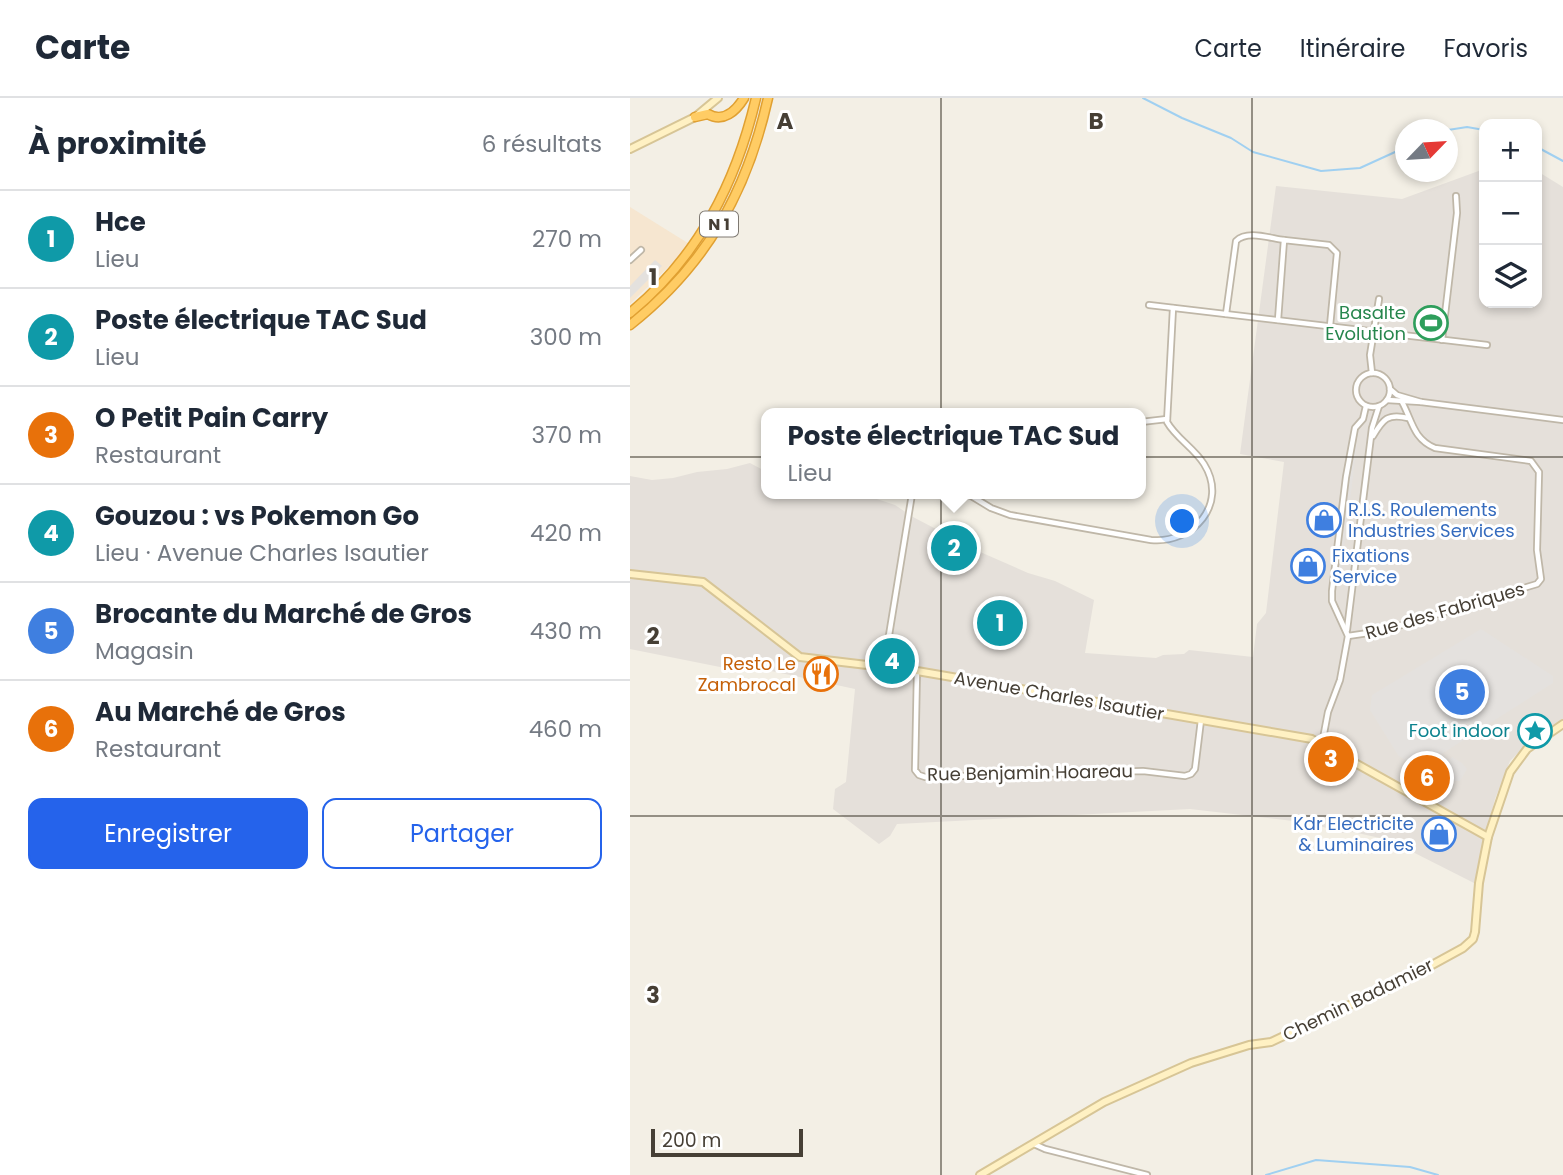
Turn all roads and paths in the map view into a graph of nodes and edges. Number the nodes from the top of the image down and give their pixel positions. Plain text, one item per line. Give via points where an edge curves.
1 (720, 98) edge
2 (744, 98) edge
3 (756, 98) edge
4 (768, 98) edge
5 (708, 114) junction
6 (695, 117) junction
7 (667, 132) junction
8 (630, 149) edge
9 (1456, 196) dead end
10 (1284, 240) junction
11 (641, 250) dead end
12 (630, 260) edge
13 (673, 270) junction
14 (1379, 299) dead end
15 (1149, 305) dead end
16 (630, 307) edge
17 (1173, 308) junction
18 (630, 313) edge
19 (1226, 314) junction
20 (1278, 320) junction
21 (630, 325) edge
22 (1330, 326) junction
23 (1373, 332) junction
24 (1442, 340) junction
25 (1487, 345) dead end
26 (1372, 373) junction
27 (1390, 389) junction
28 (1387, 400) junction
29 (1402, 402) junction
30 (1421, 402) junction
31 (1366, 406) junction
32 (1379, 406) junction
33 (1408, 418) junction
34 (1167, 419) junction
35 (1563, 420) edge
36 (1146, 421) edge
37 (1371, 442) junction
38 (911, 499) edge
39 (976, 499) edge
40 (630, 573) edge
41 (1347, 633) junction
42 (884, 666) junction
43 (917, 671) junction
44 (1201, 720) junction
45 (1563, 724) edge
46 (1322, 744) junction
47 (1488, 837) junction
48 (1034, 1144) junction
49 (980, 1175) edge
50 (1147, 1175) edge

1 - 5 street
1 - 6 street
2 - 5 highway via 723,117
3 - 13 highway, N 1 via 733,176 713,216
4 - 21 highway, N 1 via 751,160 714,233 675,284
5 - 6 highway
5 - 7 street
6 - 7 street
7 - 8 street
9 - 24 street
10 - 19 street via 1247,235 1236,242
10 - 20 street
10 - 22 street via 1329,245 1337,253
11 - 12 street
13 - 16 highway
13 - 18 highway, N 1
14 - 23 street
15 - 17 street
17 - 19 street
17 - 34 street
19 - 20 street
20 - 22 street
22 - 23 street
23 - 24 street
23 - 26 street
24 - 25 street
26 - 27 street via 1385,379
26 - 31 street via 1356,386 1358,399
27 - 28 street
27 - 30 street
28 - 29 street
28 - 32 street
29 - 30 street
29 - 33 street, Rue des Fabriques
30 - 35 street
31 - 32 street
31 - 41 street via 1355,428 1332,591
32 - 37 street
33 - 37 street via 1389,417
33 - 41 street, Rue des Fabriques via 1422,440 1435,448 1536,465 1540,582 1382,631
34 - 36 street
34 - 39 street via 1203,462 1210,482 1206,513 1195,528 1179,538 1151,540 1010,515
37 - 41 street
38 - 42 street
40 - 42 street, Avenue Charles Isautier via 703,582 800,657
41 - 46 street, Rue des Fabriques
42 - 43 street, Avenue Charles Isautier
43 - 44 street, Avenue Charles Isautier
43 - 44 street, Rue Benjamin Hoareau via 915,770 925,777 1143,771 1191,775
44 - 46 street, Avenue Charles Isautier
45 - 47 street, Chemin Badamier via 1514,764
46 - 47 street, Avenue Charles Isautier
47 - 48 street, Chemin Badamier via 1475,932 1462,948 1379,994 1272,1042 1191,1063 1104,1102
48 - 49 street, Chemin Badamier
48 - 50 street

